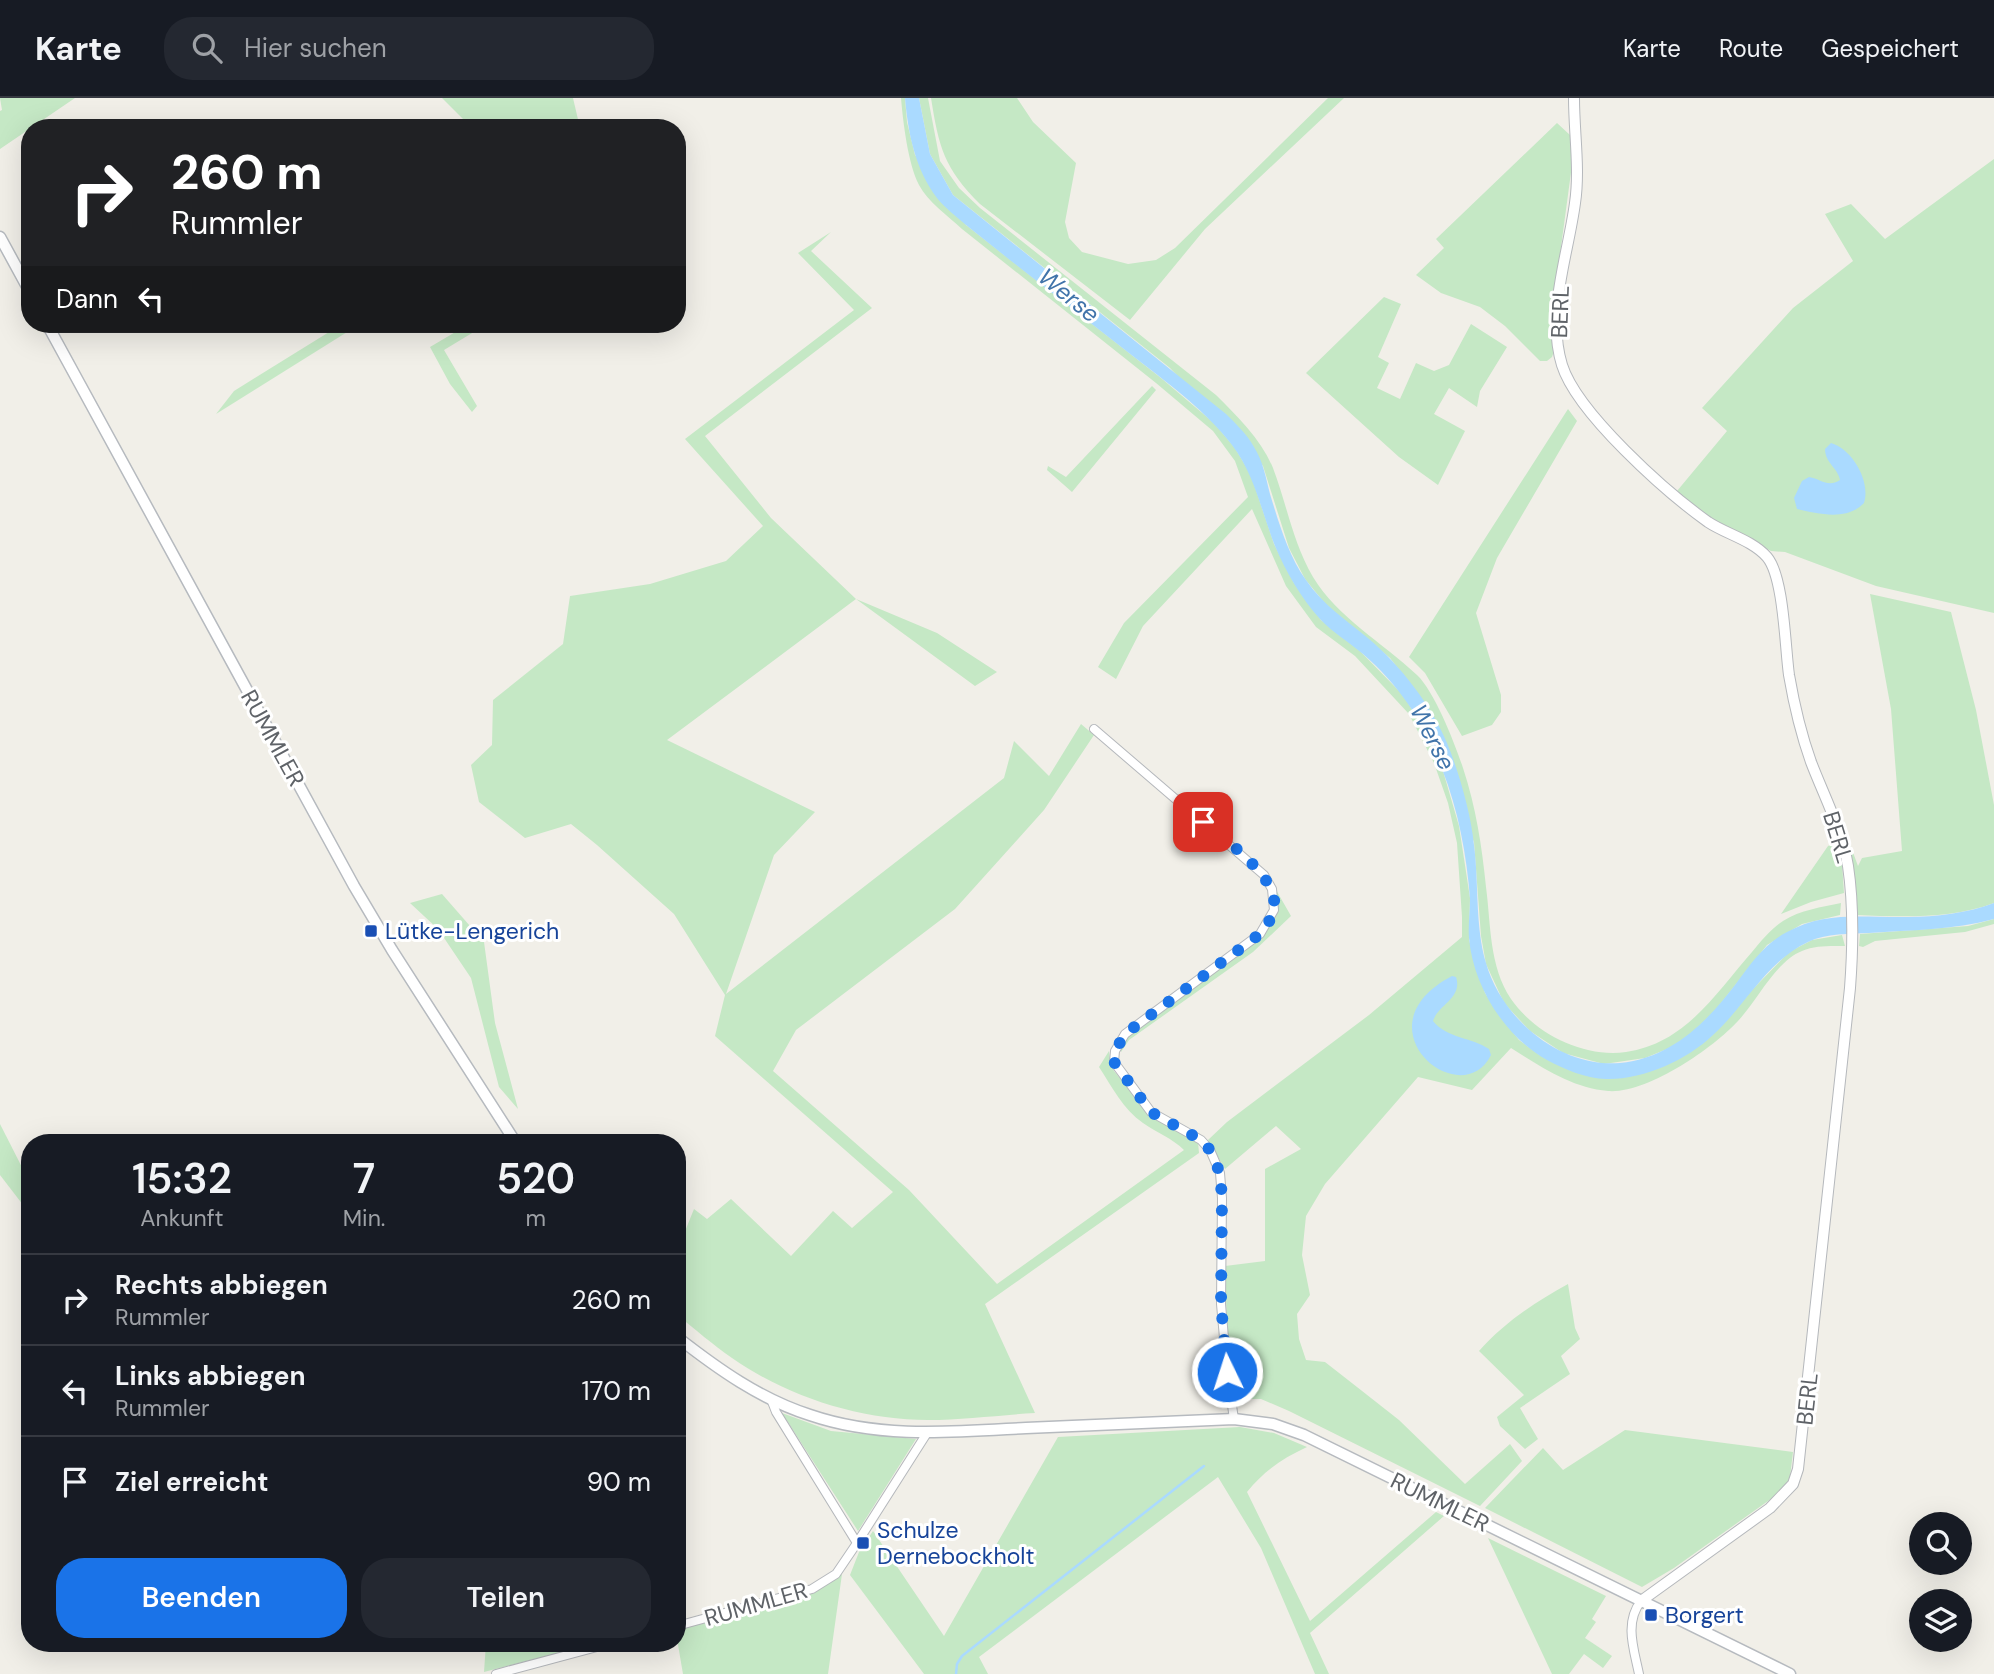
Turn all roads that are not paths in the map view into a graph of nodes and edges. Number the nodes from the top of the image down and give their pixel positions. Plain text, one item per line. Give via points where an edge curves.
1 (1574, 98) edge
2 (0, 237) edge
3 (21, 276) edge
4 (52, 333) edge
5 (1094, 730) dead end
6 (510, 1134) edge
7 (686, 1344) edge
8 (771, 1399) junction
9 (1234, 1419) junction
10 (927, 1433) junction
11 (857, 1543) junction
12 (1641, 1601) junction
13 (686, 1624) edge
14 (578, 1652) edge
15 (496, 1674) edge
16 (1639, 1674) edge
17 (1790, 1674) edge

1 - 12 street, BERL via 1575,202 1556,328 1564,371 1586,409 1639,462 1709,522 1758,550 1771,563 1801,727 1845,850 1851,904 1850,988 1798,1469 1793,1484 1770,1508
2 - 3 main road
4 - 6 main road, RUMMLER via 354,886
5 - 9 street via 1264,875 1272,889 1274,910 1260,934 1125,1034 1114,1062 1151,1112 1201,1140 1220,1173 1221,1304
7 - 8 main road, RUMMLER
8 - 10 main road, RUMMLER via 836,1422
8 - 11 street
9 - 10 main road, RUMMLER
9 - 12 main road, RUMMLER via 1273,1424 1304,1435
10 - 11 street, RUMMLER
11 - 13 street, RUMMLER via 836,1574 812,1589
12 - 16 street via 1631,1631
12 - 17 main road, RUMMLER
14 - 15 street

